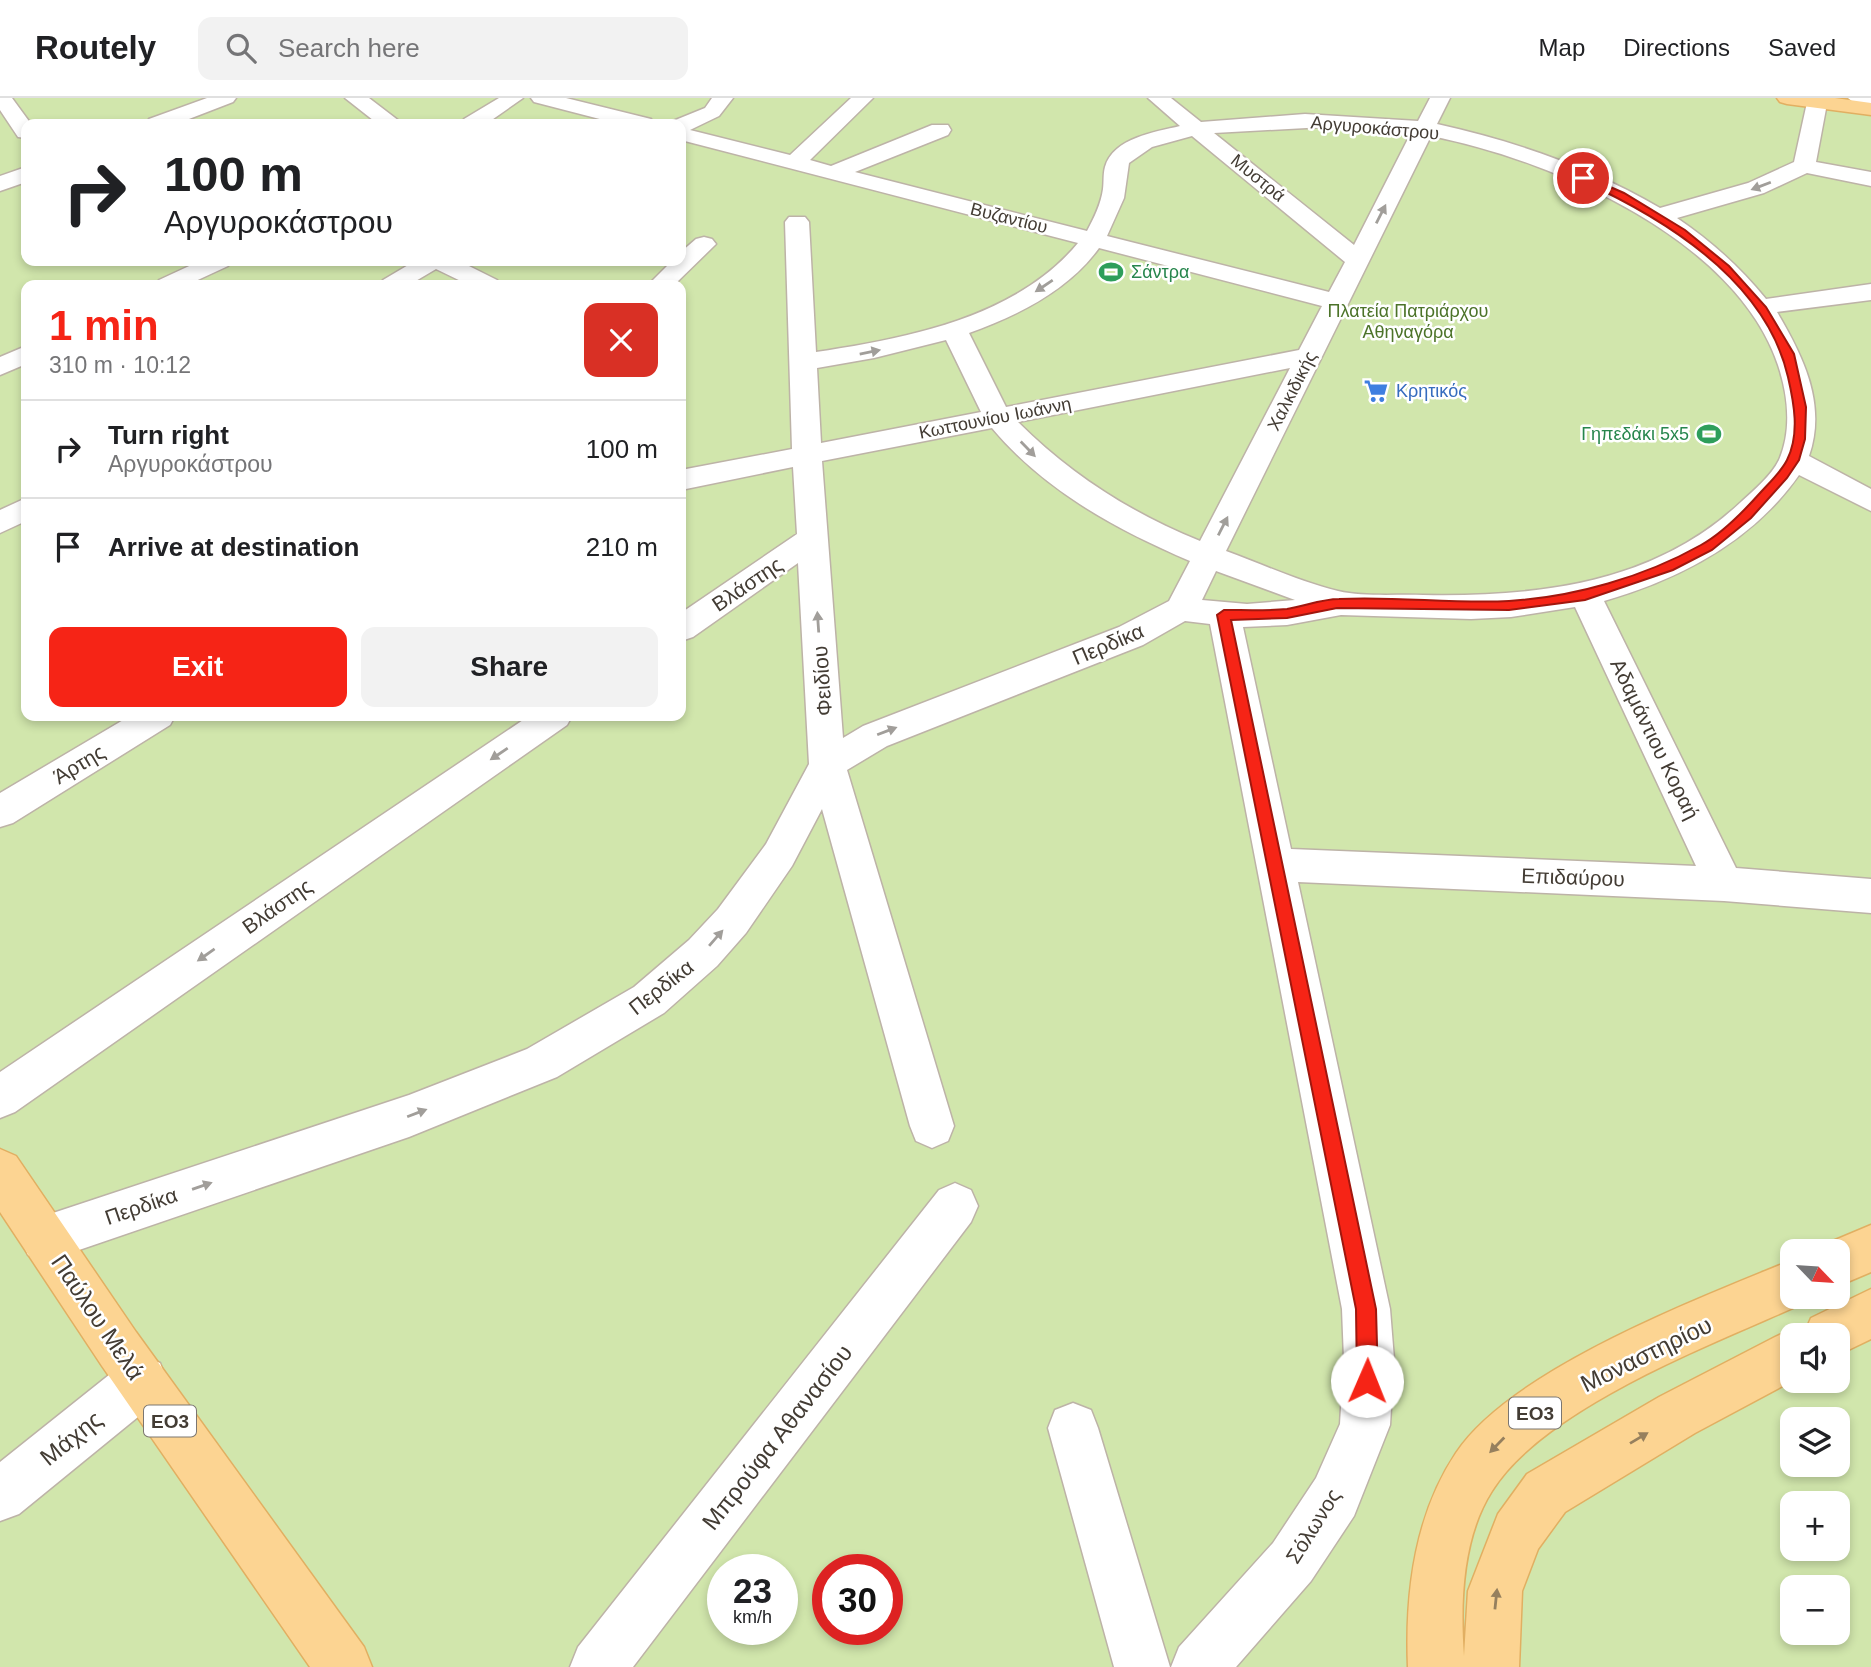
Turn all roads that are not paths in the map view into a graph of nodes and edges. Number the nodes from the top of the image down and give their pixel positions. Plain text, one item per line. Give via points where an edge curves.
1 (2, 98) edge
2 (226, 98) edge
3 (355, 98) edge
4 (513, 98) edge
5 (541, 98) edge
6 (723, 98) edge
7 (863, 98) edge
8 (1158, 98) edge
9 (1440, 98) edge
10 (1787, 98) edge
11 (1857, 98) edge
12 (1818, 100) edge
13 (1871, 108) edge
14 (480, 116) edge
15 (170, 119) edge
16 (385, 119) edge
17 (623, 119) edge
18 (686, 124) edge
19 (21, 125) edge
20 (1196, 128) junction
21 (1425, 129) junction
22 (940, 130) dead end
23 (686, 135) edge
24 (794, 163) junction
25 (1804, 166) junction
26 (832, 173) junction
27 (21, 176) edge
28 (1871, 179) edge
29 (0, 184) edge
30 (1658, 216) junction
31 (797, 222) dead end
32 (1092, 239) junction
33 (704, 244) dead end
34 (1358, 260) junction
35 (686, 261) edge
36 (209, 266) edge
37 (424, 266) edge
38 (450, 266) edge
39 (680, 266) edge
40 (179, 280) edge
41 (400, 280) edge
42 (478, 280) edge
43 (665, 280) edge
44 (1871, 292) edge
45 (1337, 302) junction
46 (1761, 307) junction
47 (954, 330) junction
48 (1310, 356) junction
49 (803, 362) junction
50 (998, 417) junction
51 (807, 454) junction
52 (1793, 460) junction
53 (686, 479) edge
54 (1871, 500) edge
55 (21, 511) edge
56 (0, 523) edge
57 (812, 539) junction
58 (1208, 556) junction
59 (1585, 595) junction
60 (1337, 603) junction
61 (1181, 609) junction
62 (1224, 615) junction
63 (686, 626) edge
64 (150, 721) edge
65 (548, 721) edge
66 (827, 764) junction
67 (0, 812) edge
68 (1276, 865) junction
69 (1724, 884) junction
70 (1871, 896) edge
71 (0, 1097) edge
72 (932, 1126) dead end
73 (0, 1172) edge
74 (955, 1206) dead end
75 (44, 1239) junction
76 (1871, 1248) edge
77 (1850, 1258) edge
78 (1780, 1290) edge
79 (1871, 1312) edge
80 (1850, 1323) edge
81 (1780, 1360) edge
82 (142, 1381) junction
83 (1073, 1428) dead end
84 (0, 1495) edge
85 (344, 1667) edge
86 (598, 1667) edge
87 (1142, 1667) edge
88 (1199, 1667) edge
89 (1436, 1667) edge
90 (1491, 1667) edge

1 - 19 street
2 - 15 street
3 - 16 street
4 - 14 street
5 - 17 street
6 - 18 street via 712,112
7 - 24 street
8 - 20 street, Μυστρά
9 - 21 street, Χαλκιδικής
10 - 12 main road
11 - 13 street
12 - 13 main road
12 - 25 street
20 - 21 street, Αργυροκάστρου via 1288,121
20 - 32 street, Αργυροκάστρου via 1137,145 1120,156 1113,200
20 - 34 street, Μυστρά
21 - 30 street, Αργυροκάστρου via 1553,166
34 -> 21 street, Χαλκιδικής
22 - 26 street
23 - 24 street, Βυζαντίου
24 - 26 street, Βυζαντίου
25 - 28 street
25 -> 30 street via 1756,188
26 - 32 street, Βυζαντίου
27 - 29 street
30 - 46 street, Αργυροκάστρου via 1711,256
31 - 49 street, Φειδίου
32 - 45 street, Βυζαντίου
32 -> 47 street via 1078,259 1034,293
33 - 35 street
34 - 45 street, Χαλκιδικής
36 - 40 street
37 - 41 street
38 - 42 street
39 - 43 street
44 - 46 street
45 - 48 street, Χαλκιδικής
46 - 52 street, Αργυροκάστρου via 1788,354 1797,384 1802,426
49 -> 47 street via 871,352
47 - 50 street, Αργυροκάστρου
48 - 50 street, Κωττουνίου Ιωάννη
58 -> 48 street, Χαλκιδικής
49 - 51 street, Φειδίου
50 - 51 street, Κωττουνίου Ιωάννη
50 -> 58 street, Αργυροκάστρου via 1041,462 1075,488 1149,531
51 - 53 street, Κωττουνίου Ιωάννη
51 - 57 street, Φειδίου
52 - 54 street
52 - 59 street, Αργυροκάστρου via 1747,515 1708,547 1668,567
55 - 56 street
57 - 63 street, Βλάστης
66 -> 57 street, Φειδίου
58 - 60 street, Αργυροκάστρου
58 - 61 street, Χαλκιδικής
59 - 60 street, Αργυροκάστρου via 1509,606
59 - 69 street, Αδαμάντιου Κοραή
60 - 62 street, Αργυροκάστρου via 1287,614
61 - 62 street, Αργυροκάστρου
66 -> 61 street, Περδίκα via 874,736 1131,636
62 - 68 street, Σόλωνος
64 - 67 street, Άρτης
65 -> 71 street, Βλάστης
66 - 72 street, Φειδίου
75 -> 66 street, Περδίκα via 409,1116 542,1063 620,1019 681,974 732,921 779,855
68 - 69 street, Επιδαύρου
68 - 88 street, Σόλωνος via 1366,1309 1365,1425 1335,1497 1292,1563
69 - 70 street, Επιδαύρου
73 - 75 main road, Παύλου Μελά / ΕΟ3
74 - 86 street, Μπρούφα Αθανασίου
75 - 82 main road, Παύλου Μελά / ΕΟ3
76 - 77 main road
78 -> 89 main road, Μοναστηρίου / ΕΟ3 via 1605,1371 1545,1405 1498,1441 1474,1470 1443,1538 1433,1623
79 - 80 main road
90 -> 81 main road via 1495,1591 1517,1533 1546,1493
82 - 84 street, Μάχης
82 - 85 main road, Παύλου Μελά / ΕΟ3
83 - 87 street

